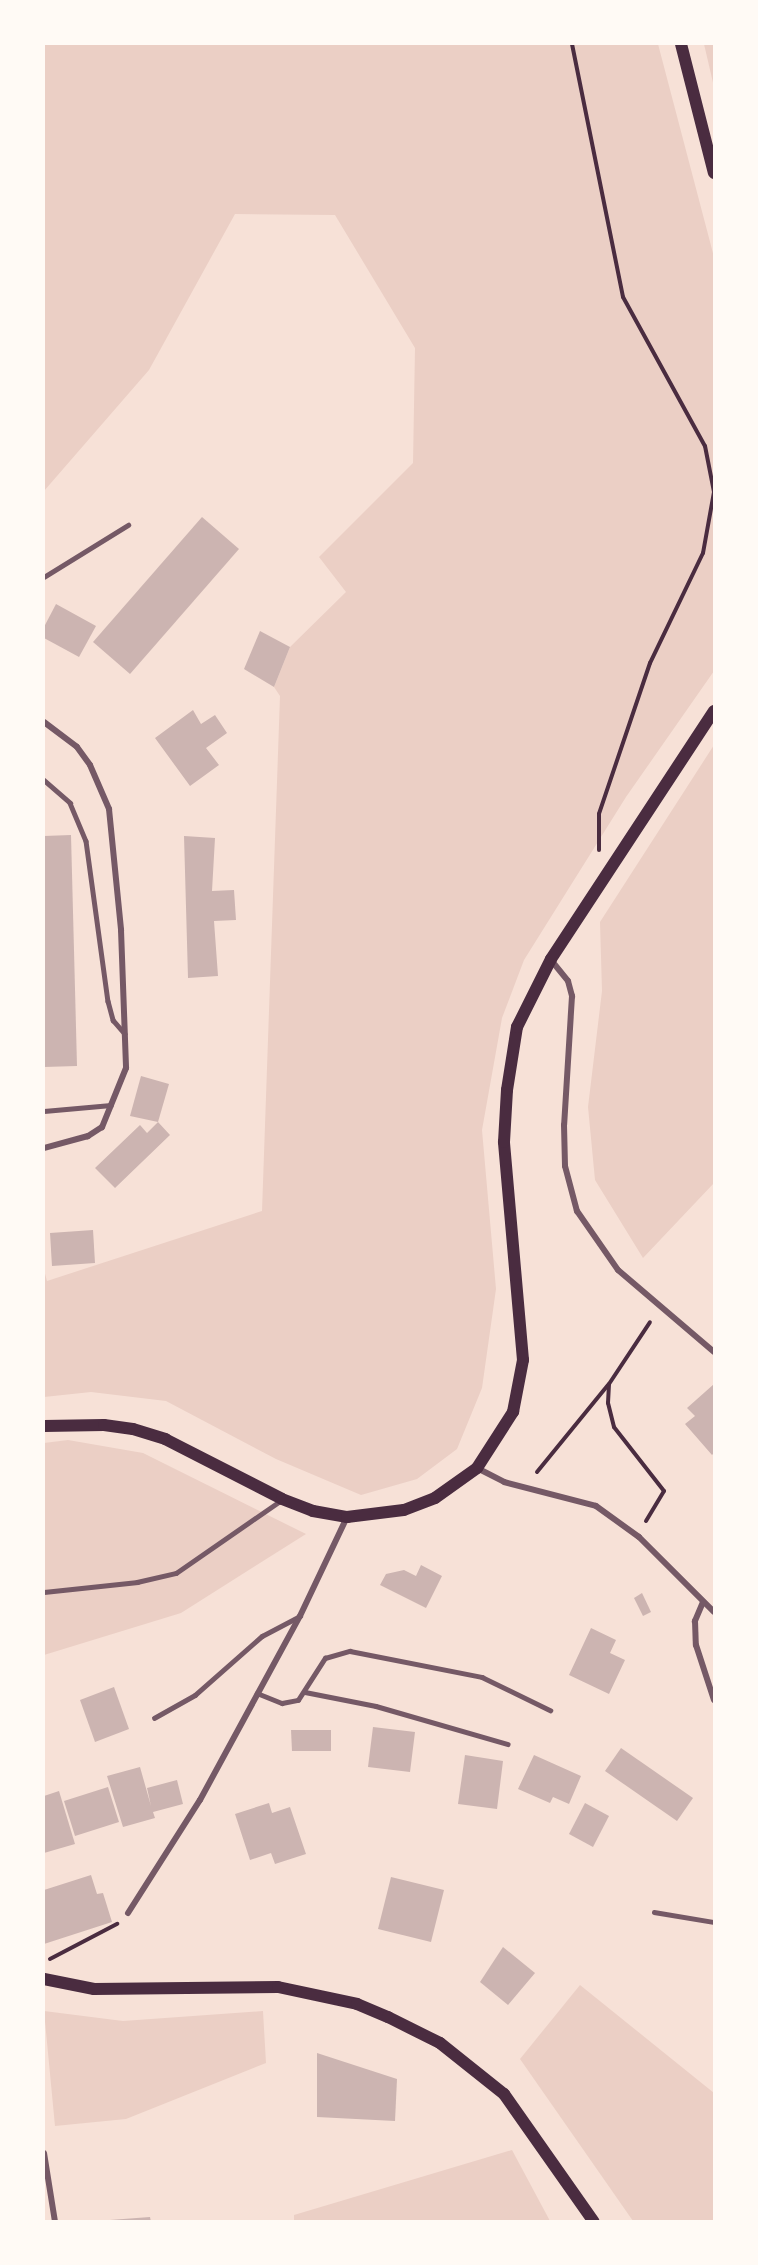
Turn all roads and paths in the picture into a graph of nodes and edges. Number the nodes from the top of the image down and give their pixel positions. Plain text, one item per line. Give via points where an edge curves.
1 (572, 44) edge
2 (681, 44) edge
3 (714, 173) edge
4 (128, 525) dead end
5 (44, 577) edge
6 (714, 711) edge
7 (44, 722) edge
8 (44, 780) edge
9 (599, 887) junction
10 (550, 959) junction
11 (125, 1034) junction
12 (114, 1104) junction
13 (44, 1111) edge
14 (44, 1149) edge
15 (650, 1322) dead end
16 (714, 1352) edge
17 (609, 1384) junction
18 (44, 1426) edge
19 (477, 1468) junction
20 (525, 1487) junction
21 (282, 1499) junction
22 (347, 1517) junction
23 (653, 1528) dead end
24 (44, 1592) edge
25 (703, 1602) junction
26 (714, 1612) edge
27 (300, 1616) junction
28 (305, 1692) junction
29 (257, 1693) junction
30 (714, 1700) edge
31 (550, 1710) dead end
32 (154, 1718) dead end
33 (508, 1744) dead end
34 (654, 1912) dead end
35 (128, 1913) joint
36 (714, 1922) edge
37 (44, 1966) edge
38 (44, 1979) edge
39 (44, 2152) edge
40 (55, 2222) edge
41 (594, 2222) edge

1 - 9 path via 623,297 705,446 714,492 703,553 650,663 599,814
2 - 3 main road
4 - 5 lane
6 - 9 main road
7 - 11 street via 77,747 90,765 109,810
8 - 11 lane via 70,803 87,841 108,1001 113,1020
9 - 10 main road
10 - 16 street via 568,981 572,996 565,1166 577,1211 618,1270
10 - 19 main road via 517,1027 506,1100 508,1201 523,1337 521,1381 513,1412
11 - 12 street via 126,1068
12 - 13 lane
12 - 14 street via 102,1127 88,1136
15 - 17 path
17 - 20 path
17 - 23 path via 609,1415 614,1427 664,1491 646,1521
18 - 21 main road via 104,1425 133,1429 165,1439
19 - 20 street via 489,1476
19 - 22 main road via 435,1498 404,1510
20 - 25 street via 579,1499 617,1519
21 - 22 main road via 313,1511
21 - 24 lane via 176,1573 137,1582
22 - 27 street
25 - 26 street
25 - 30 street via 695,1621 696,1645
27 - 29 street
27 - 32 lane via 262,1636 195,1695
28 - 29 lane via 290,1704
28 - 31 lane via 325,1658 350,1652 482,1677
28 - 33 lane via 376,1706
29 - 35 street via 200,1800
34 - 36 lane
35 - 37 path via 115,1926 52,1956
38 - 41 main road via 94,1989 278,1987 357,2004 440,2043 504,2094
39 - 40 street

